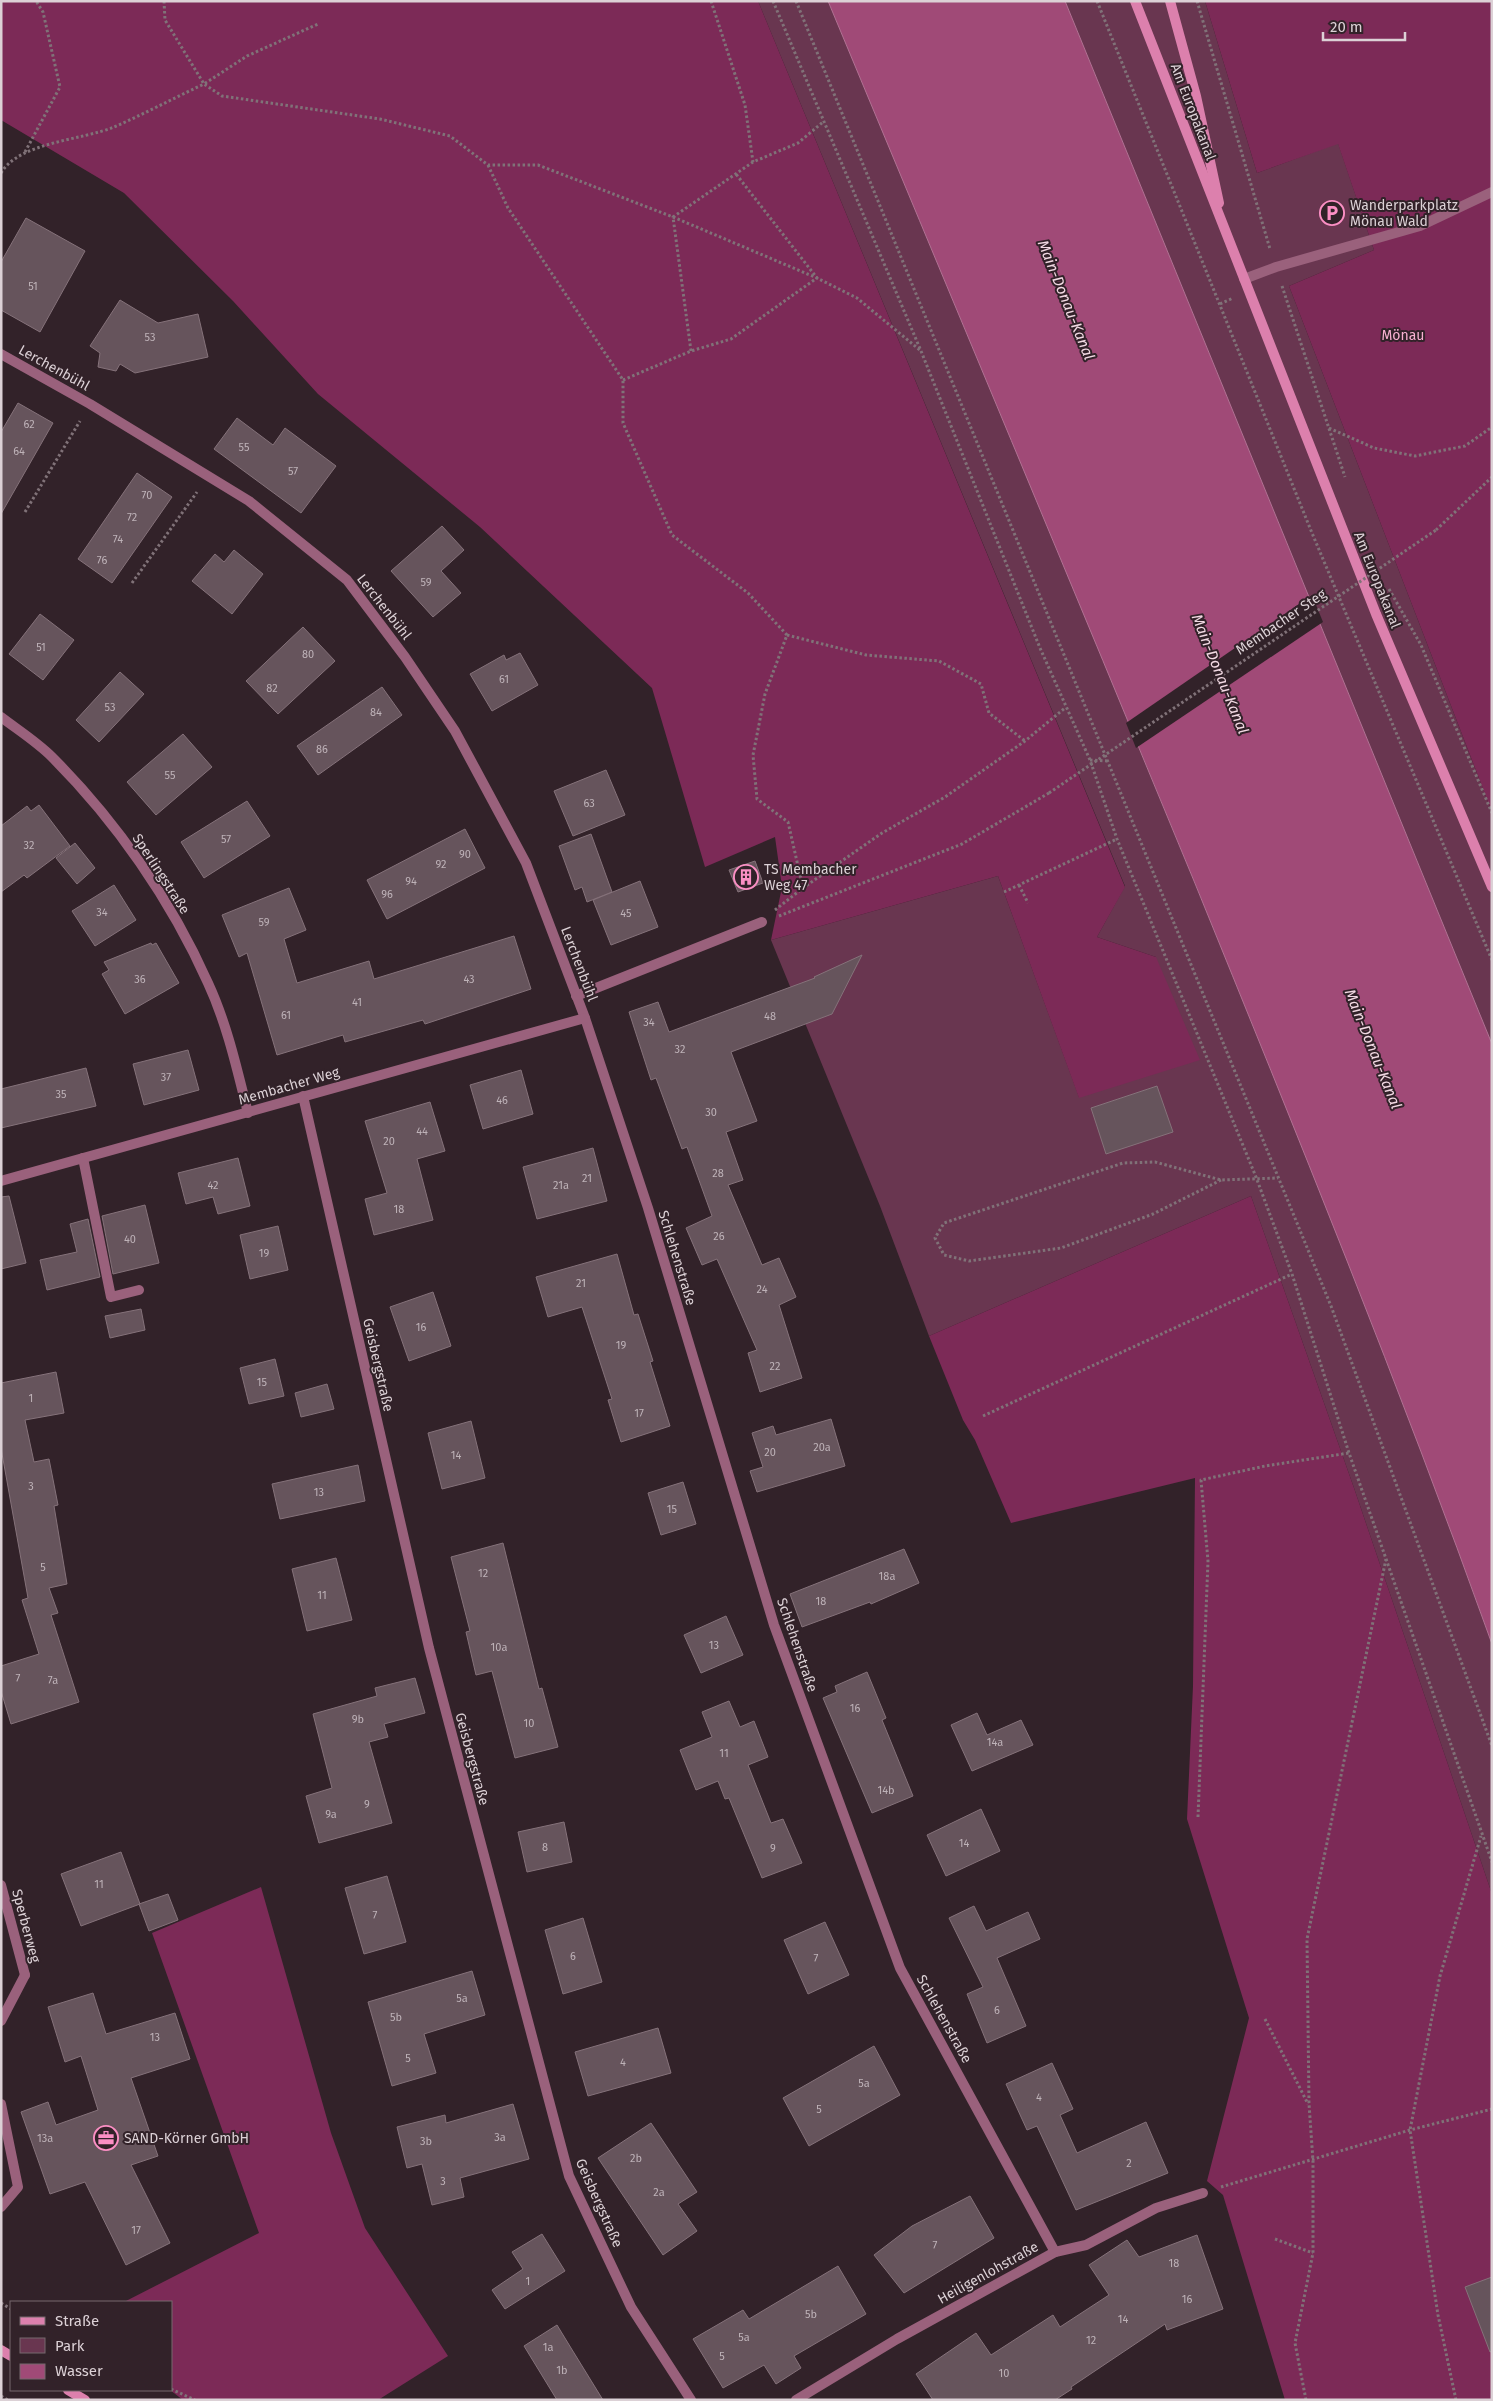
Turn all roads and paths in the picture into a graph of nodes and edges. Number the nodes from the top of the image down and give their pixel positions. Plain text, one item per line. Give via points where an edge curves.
1 (36, 1) edge
2 (164, 1) edge
3 (712, 1) edge
4 (773, 1) edge
5 (796, 1) edge
6 (1097, 1) edge
7 (1135, 1) edge
8 (1170, 1) edge
9 (1197, 1) edge
10 (318, 24) dead end
11 (204, 84) junction
12 (824, 121) junction
13 (25, 152) junction
14 (753, 162) junction
15 (488, 165) junction
16 (1, 173) edge
17 (736, 174) junction
18 (1492, 192) edge
19 (673, 217) junction
20 (1226, 233) junction
21 (1276, 268) junction
22 (817, 278) junction
23 (1244, 280) junction
24 (691, 351) junction
25 (921, 351) junction
26 (1, 354) edge
27 (623, 380) junction
28 (90, 404) junction
29 (1492, 427) edge
30 (1329, 428) junction
31 (209, 476) junction
32 (1492, 477) edge
33 (1346, 481) dead end
34 (25, 512) dead end
35 (1377, 560) dead end
36 (1384, 577) dead end
37 (132, 583) dead end
38 (1388, 585) dead end
39 (787, 635) junction
40 (1065, 708) junction
41 (1, 717) edge
42 (1026, 741) junction
43 (1090, 760) junction
44 (1108, 761) junction
45 (1492, 814) edge
46 (1117, 839) junction
47 (1019, 885) junction
48 (1492, 887) edge
49 (803, 888) junction
50 (1004, 892) dead end
51 (1028, 903) dead end
52 (762, 922) junction
53 (1492, 960) edge
54 (576, 996) junction
55 (585, 1018) junction
56 (303, 1096) junction
57 (248, 1113) junction
58 (83, 1158) junction
59 (1256, 1177) junction
60 (1278, 1178) junction
61 (1222, 1180) junction
62 (1, 1181) edge
63 (1292, 1274) junction
64 (139, 1290) dead end
65 (983, 1416) dead end
66 (1349, 1453) junction
67 (1386, 1559) junction
68 (1492, 1746) edge
69 (1198, 1817) dead end
70 (1482, 1835) junction
71 (1492, 1862) edge
72 (1, 1885) edge
73 (1265, 2019) dead end
74 (1, 2021) edge
75 (1, 2104) edge
76 (1309, 2104) junction
77 (1492, 2109) edge
78 (1410, 2130) junction
79 (1313, 2161) junction
80 (1203, 2193) joint
81 (1, 2207) edge
82 (1275, 2239) dead end
83 (1055, 2252) junction
84 (1314, 2253) junction
85 (172, 2389) edge
86 (70, 2391) edge
87 (1, 2396) edge
88 (8, 2400) edge
89 (85, 2400) edge
90 (195, 2400) edge
91 (691, 2400) edge
92 (796, 2400) edge
93 (1306, 2400) edge
94 (1456, 2400) edge

1 - 13 path via 43,12 60,87
2 - 11 path via 165,20
3 - 14 path via 746,105
4 - 12 path
5 - 44 path
6 - 53 path via 1312,533
7 - 20 main road, Am Europakanal
8 - 20 main road, Am Europakanal via 1196,96
9 - 21 path
10 - 11 path via 246,56
11 - 13 path via 112,128
11 - 15 path via 222,96 380,119 450,136
12 - 14 path via 798,143
12 - 25 path
13 - 16 path
14 - 17 path
15 - 19 path via 538,165
15 - 27 path via 508,208
17 - 19 path
17 - 22 path
18 - 21 street via 1420,226
19 - 22 path
19 - 24 path
20 - 23 main road, Am Europakanal
21 - 23 street
21 - 30 path
22 - 24 path via 731,339
22 - 25 path via 857,298
23 - 48 main road, Am Europakanal via 1376,614
24 - 27 path
25 - 40 path
26 - 28 street, Lerchenbühl
27 - 39 path via 623,423 672,535 748,593
28 - 31 street, Lerchenbühl
28 - 34 path
29 - 30 path via 1465,446 1416,456 1374,448
30 - 33 path
31 - 37 path
31 - 54 street, Lerchenbühl via 249,502 347,580 405,657 455,732 526,863
32 - 52 path, Membacher Steg, bridge via 1436,530 1049,793 962,844
35 - 36 path
38 - 45 path via 1395,603 1421,645
39 - 42 path via 866,655 939,661 981,684 989,713
39 - 49 path via 765,694 753,755 757,799 788,822
40 - 42 path
40 - 43 path
41 - 57 street, Sperlingstraße via 57,762 111,824 167,904 208,983 233,1052
42 - 49 path
43 - 44 path
43 - 46 path
44 - 60 path
46 - 47 path
46 - 59 path
47 - 50 path
47 - 51 path
49 - 52 path
52 - 54 street
54 - 55 street, Lerchenbühl
55 - 56 street, Membacher Weg
55 - 83 street, Schlehenstraße via 648,1208 774,1625 900,1968
56 - 57 street, Membacher Weg
56 - 91 street, Geisbergstraße via 429,1648 569,2176 631,2307
57 - 58 street, Membacher Weg
58 - 62 street, Membacher Weg
58 - 64 street via 111,1297
59 - 60 path
59 - 61 path
59 - 63 path
60 - 68 path via 1331,1306
61 - 61 path via 1155,1162 1123,1162 944,1224 935,1238 944,1255 968,1261 1061,1248 1153,1214
63 - 65 path
63 - 66 path
66 - 67 path
66 - 69 path via 1201,1480 1208,1561
67 - 70 path
67 - 76 path via 1307,1939
70 - 71 path
70 - 78 path via 1440,1976
72 - 74 street, Sperberweg via 25,1975
73 - 76 path
75 - 81 street via 18,2187
76 - 79 path
77 - 78 path
78 - 79 path
78 - 94 path via 1438,2315
79 - 80 path
79 - 84 path
80 - 83 street, Heiligenlohstraße via 1156,2208 1086,2245
82 - 84 path
83 - 92 street, Heiligenlohstraße via 897,2339
84 - 93 path via 1295,2343
85 - 90 path
86 - 89 main road
87 - 88 path

